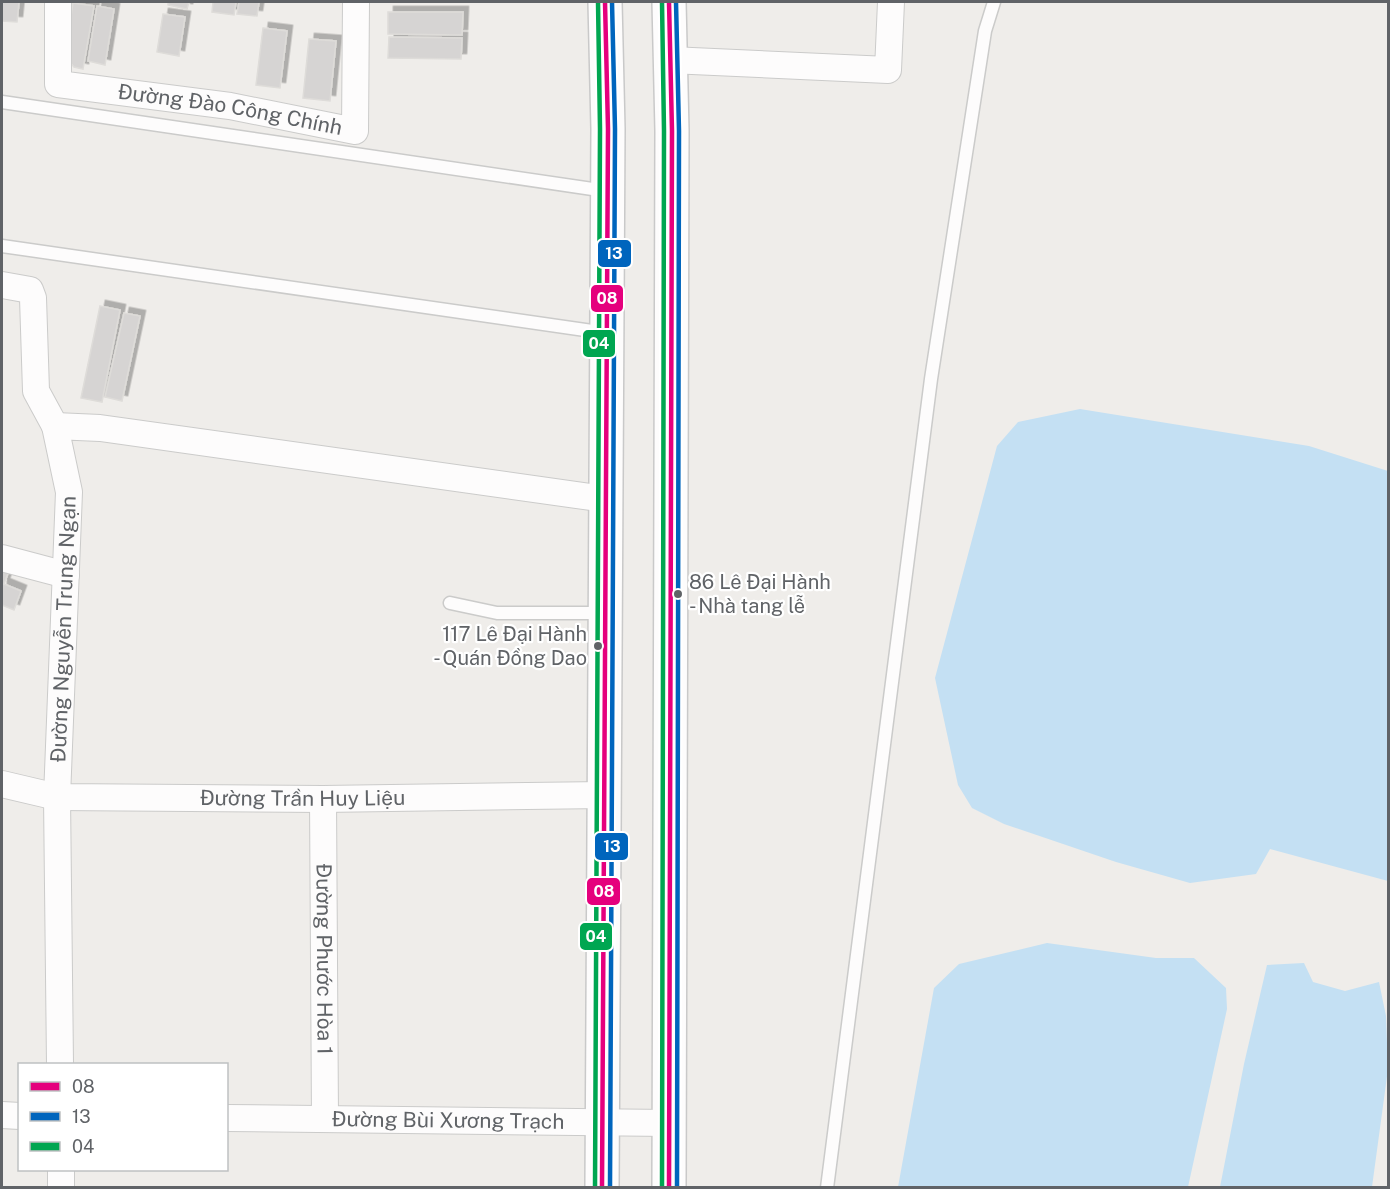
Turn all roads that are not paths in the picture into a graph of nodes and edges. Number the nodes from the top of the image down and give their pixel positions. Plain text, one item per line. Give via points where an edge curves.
1 (58, 2) edge
2 (356, 2) edge
3 (605, 2) edge
4 (669, 2) edge
5 (891, 2) edge
6 (994, 2) edge
7 (670, 60) junction
8 (2, 102) edge
9 (607, 191) junction
10 (2, 246) edge
11 (2, 285) edge
12 (606, 333) junction
13 (55, 426) junction
14 (605, 499) junction
15 (2, 558) edge
16 (66, 575) junction
17 (450, 603) dead end
18 (604, 613) junction
19 (2, 784) edge
20 (604, 795) junction
21 (57, 797) junction
22 (323, 799) junction
23 (60, 1063) edge
24 (2, 1115) edge
25 (18, 1116) edge
26 (228, 1118) edge
27 (325, 1119) junction
28 (602, 1123) junction
29 (669, 1123) junction
30 (61, 1171) edge
31 (61, 1188) edge
32 (602, 1188) edge
33 (669, 1188) edge
34 (827, 1188) edge

1 - 2 street, Đường Đào Công Chính via 58,84 230,106 356,131
3 - 9 main road
4 - 7 main road
5 - 7 street via 888,70
6 - 34 lane via 984,31 931,379
7 - 29 main road
8 - 9 lane
9 - 12 main road
10 - 12 lane
11 - 13 street, Đường Nguyễn Trung Ngạn via 30,290 36,391
12 - 14 main road
13 - 14 street via 100,428
13 - 16 street, Đường Nguyễn Trung Ngạn via 69,492
14 - 18 main road
15 - 16 street
16 - 21 street, Đường Nguyễn Trung Ngạn
17 - 18 lane via 497,613
18 - 20 main road
19 - 21 street, Đường Trần Huy Liệu
20 - 22 street, Đường Trần Huy Liệu
20 - 28 main road
21 - 22 street, Đường Trần Huy Liệu
21 - 23 street, Đường Nguyễn Trung Ngạn
22 - 27 street, Đường Phước Hòa 1
24 - 25 street
26 - 27 street, Đường Bùi Xương Trạch
27 - 28 street, Đường Bùi Xương Trạch
28 - 29 street, Đường Bùi Xương Trạch
28 - 32 main road
29 - 33 main road
30 - 31 street

